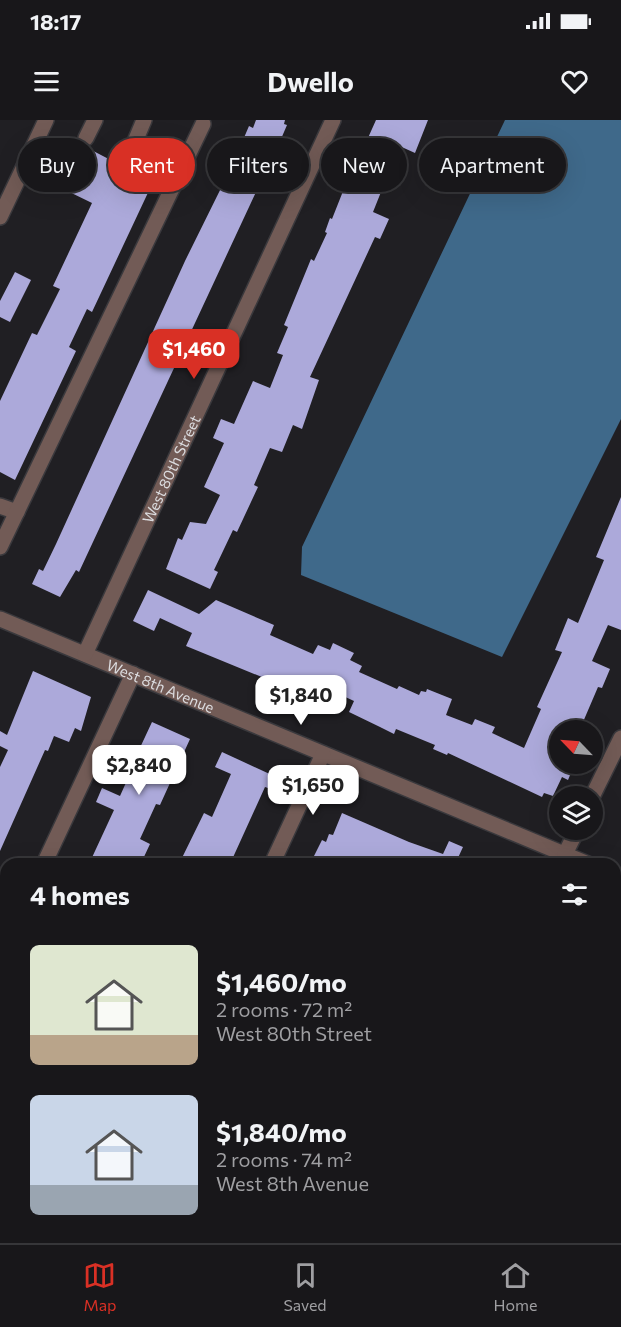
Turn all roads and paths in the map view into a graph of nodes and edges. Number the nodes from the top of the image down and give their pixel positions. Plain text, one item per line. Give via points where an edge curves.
1 (46, 120) edge
2 (95, 120) edge
3 (144, 120) edge
4 (333, 120) edge
5 (200, 121) edge
6 (86, 138) dead end
7 (136, 138) edge
8 (0, 217) edge
9 (0, 506) edge
10 (17, 512) junction
11 (0, 547) edge
12 (0, 619) edge
13 (85, 654) junction
14 (133, 674) junction
15 (621, 738) edge
16 (323, 754) junction
17 (597, 786) edge
18 (572, 840) edge
19 (565, 854) junction
20 (47, 858) edge
21 (275, 858) edge
22 (574, 858) edge

1 - 8 street
2 - 6 street
3 - 7 street
4 - 13 street, West 80th Street
5 - 10 street
9 - 10 street
10 - 11 street
12 - 13 street, West 8th Avenue
13 - 14 street, West 8th Avenue
14 - 16 street, West 8th Avenue
14 - 20 street
15 - 17 street
16 - 19 street, West 8th Avenue
16 - 21 street
18 - 19 street
19 - 22 street, West 8th Avenue

